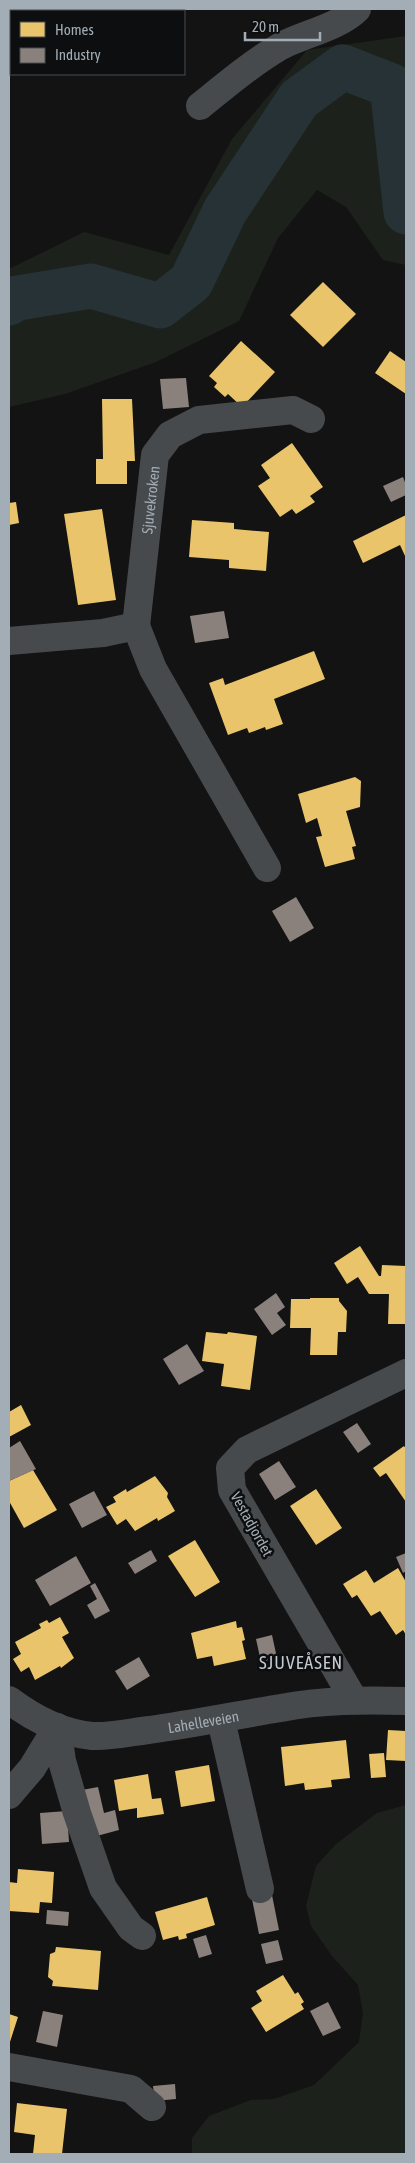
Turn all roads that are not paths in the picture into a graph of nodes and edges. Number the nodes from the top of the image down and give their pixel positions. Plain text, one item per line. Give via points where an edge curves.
1 (357, 9) edge
2 (200, 106) dead end
3 (311, 419) dead end
4 (136, 626) junction
5 (9, 642) edge
6 (267, 868) dead end
7 (406, 1373) edge
8 (9, 1700) edge
9 (354, 1700) junction
10 (406, 1701) edge
11 (221, 1720) junction
12 (56, 1727) junction
13 (9, 1795) edge
14 (260, 1889) dead end
15 (142, 1936) dead end
16 (9, 2067) edge
17 (152, 2107) dead end

1 - 2 street via 279,47
3 - 4 street, Sjuvekroken via 293,410 199,420 170,434 155,454
4 - 5 street via 103,633
4 - 6 street, Sjuvekroken via 153,669
7 - 9 street, Vestadjordet via 247,1450 230,1468 232,1490
8 - 12 street, Lahelleveien via 31,1716
9 - 10 street, Lahelleveien
9 - 11 street, Lahelleveien via 283,1707
11 - 12 street, Lahelleveien via 92,1736
11 - 14 street
12 - 13 street via 32,1768
12 - 15 street via 62,1761 102,1888 131,1928
16 - 17 street via 131,2089

